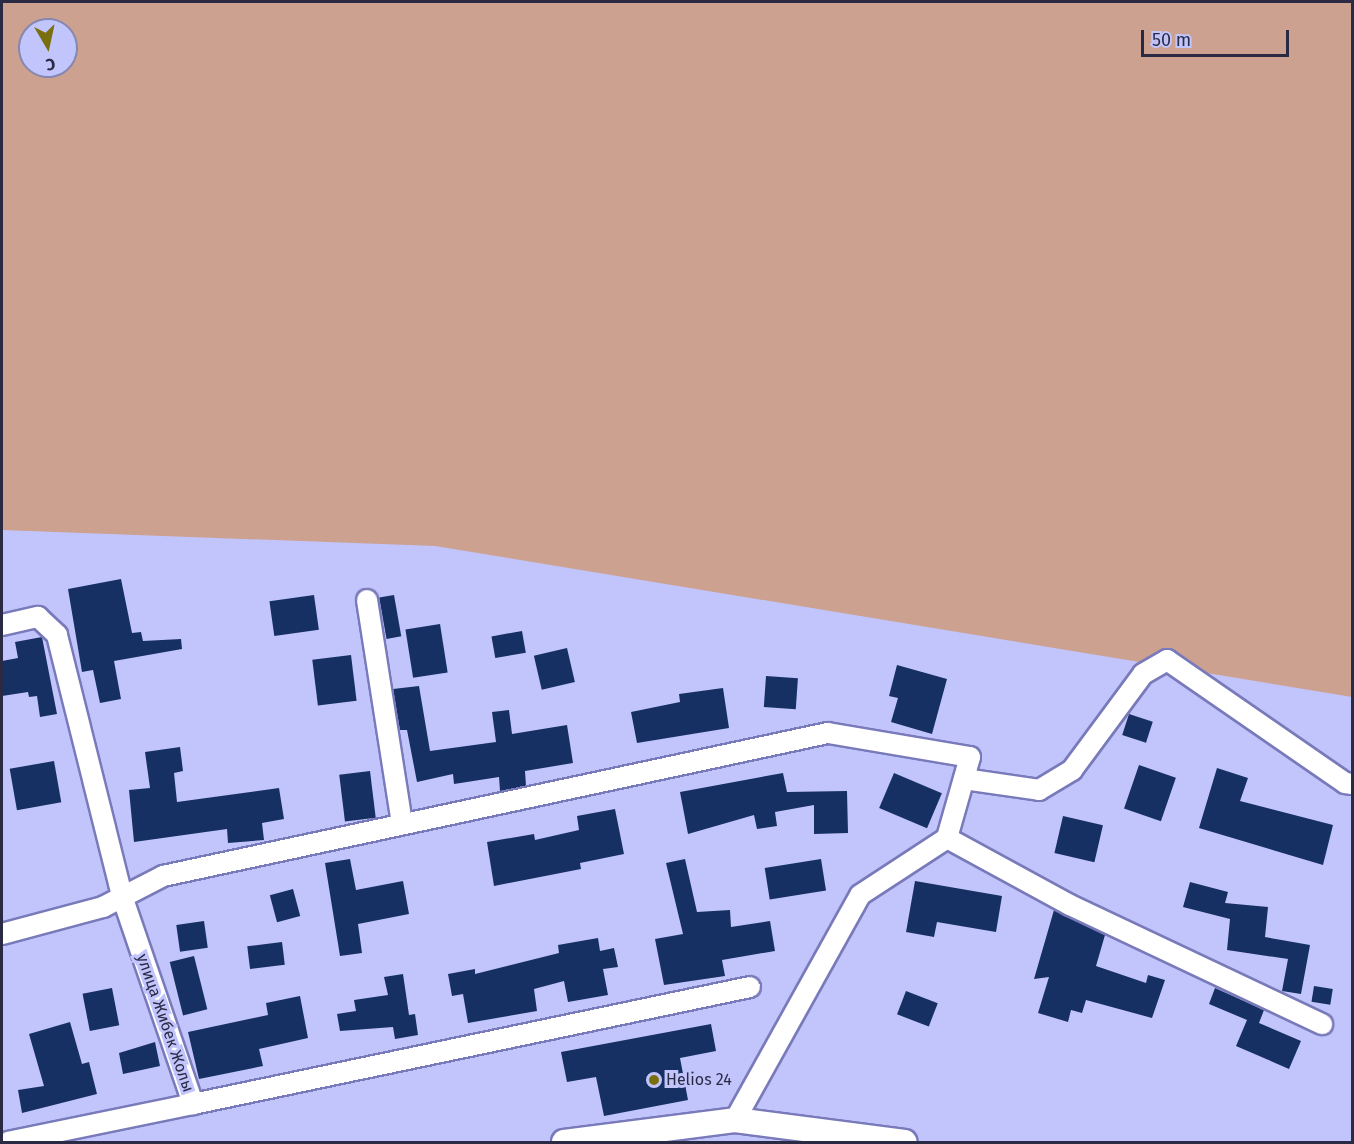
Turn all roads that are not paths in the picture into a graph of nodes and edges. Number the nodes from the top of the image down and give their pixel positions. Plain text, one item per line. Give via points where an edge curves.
1 (367, 600) dead end
2 (2, 625) edge
3 (964, 780) junction
4 (1353, 784) edge
5 (402, 824) junction
6 (946, 838) junction
7 (123, 899) junction
8 (2, 934) edge
9 (750, 987) dead end
10 (1322, 1024) dead end
11 (193, 1104) junction
12 (735, 1120) junction
13 (8, 1143) edge
14 (564, 1143) edge
15 (905, 1143) edge

1 - 5 street
2 - 7 street, улица Жибек Жолы via 38,617 57,634
3 - 4 street via 1039,790 1072,770 1143,674 1167,660 1345,783
3 - 5 street via 970,757 828,733
3 - 6 street
5 - 7 street via 163,876
6 - 10 street via 1070,905
6 - 12 street via 860,895
7 - 8 street
7 - 11 street, улица Жибек Жолы
9 - 11 street
11 - 13 street, улица Жибек Жолы
12 - 14 main road
12 - 15 main road

